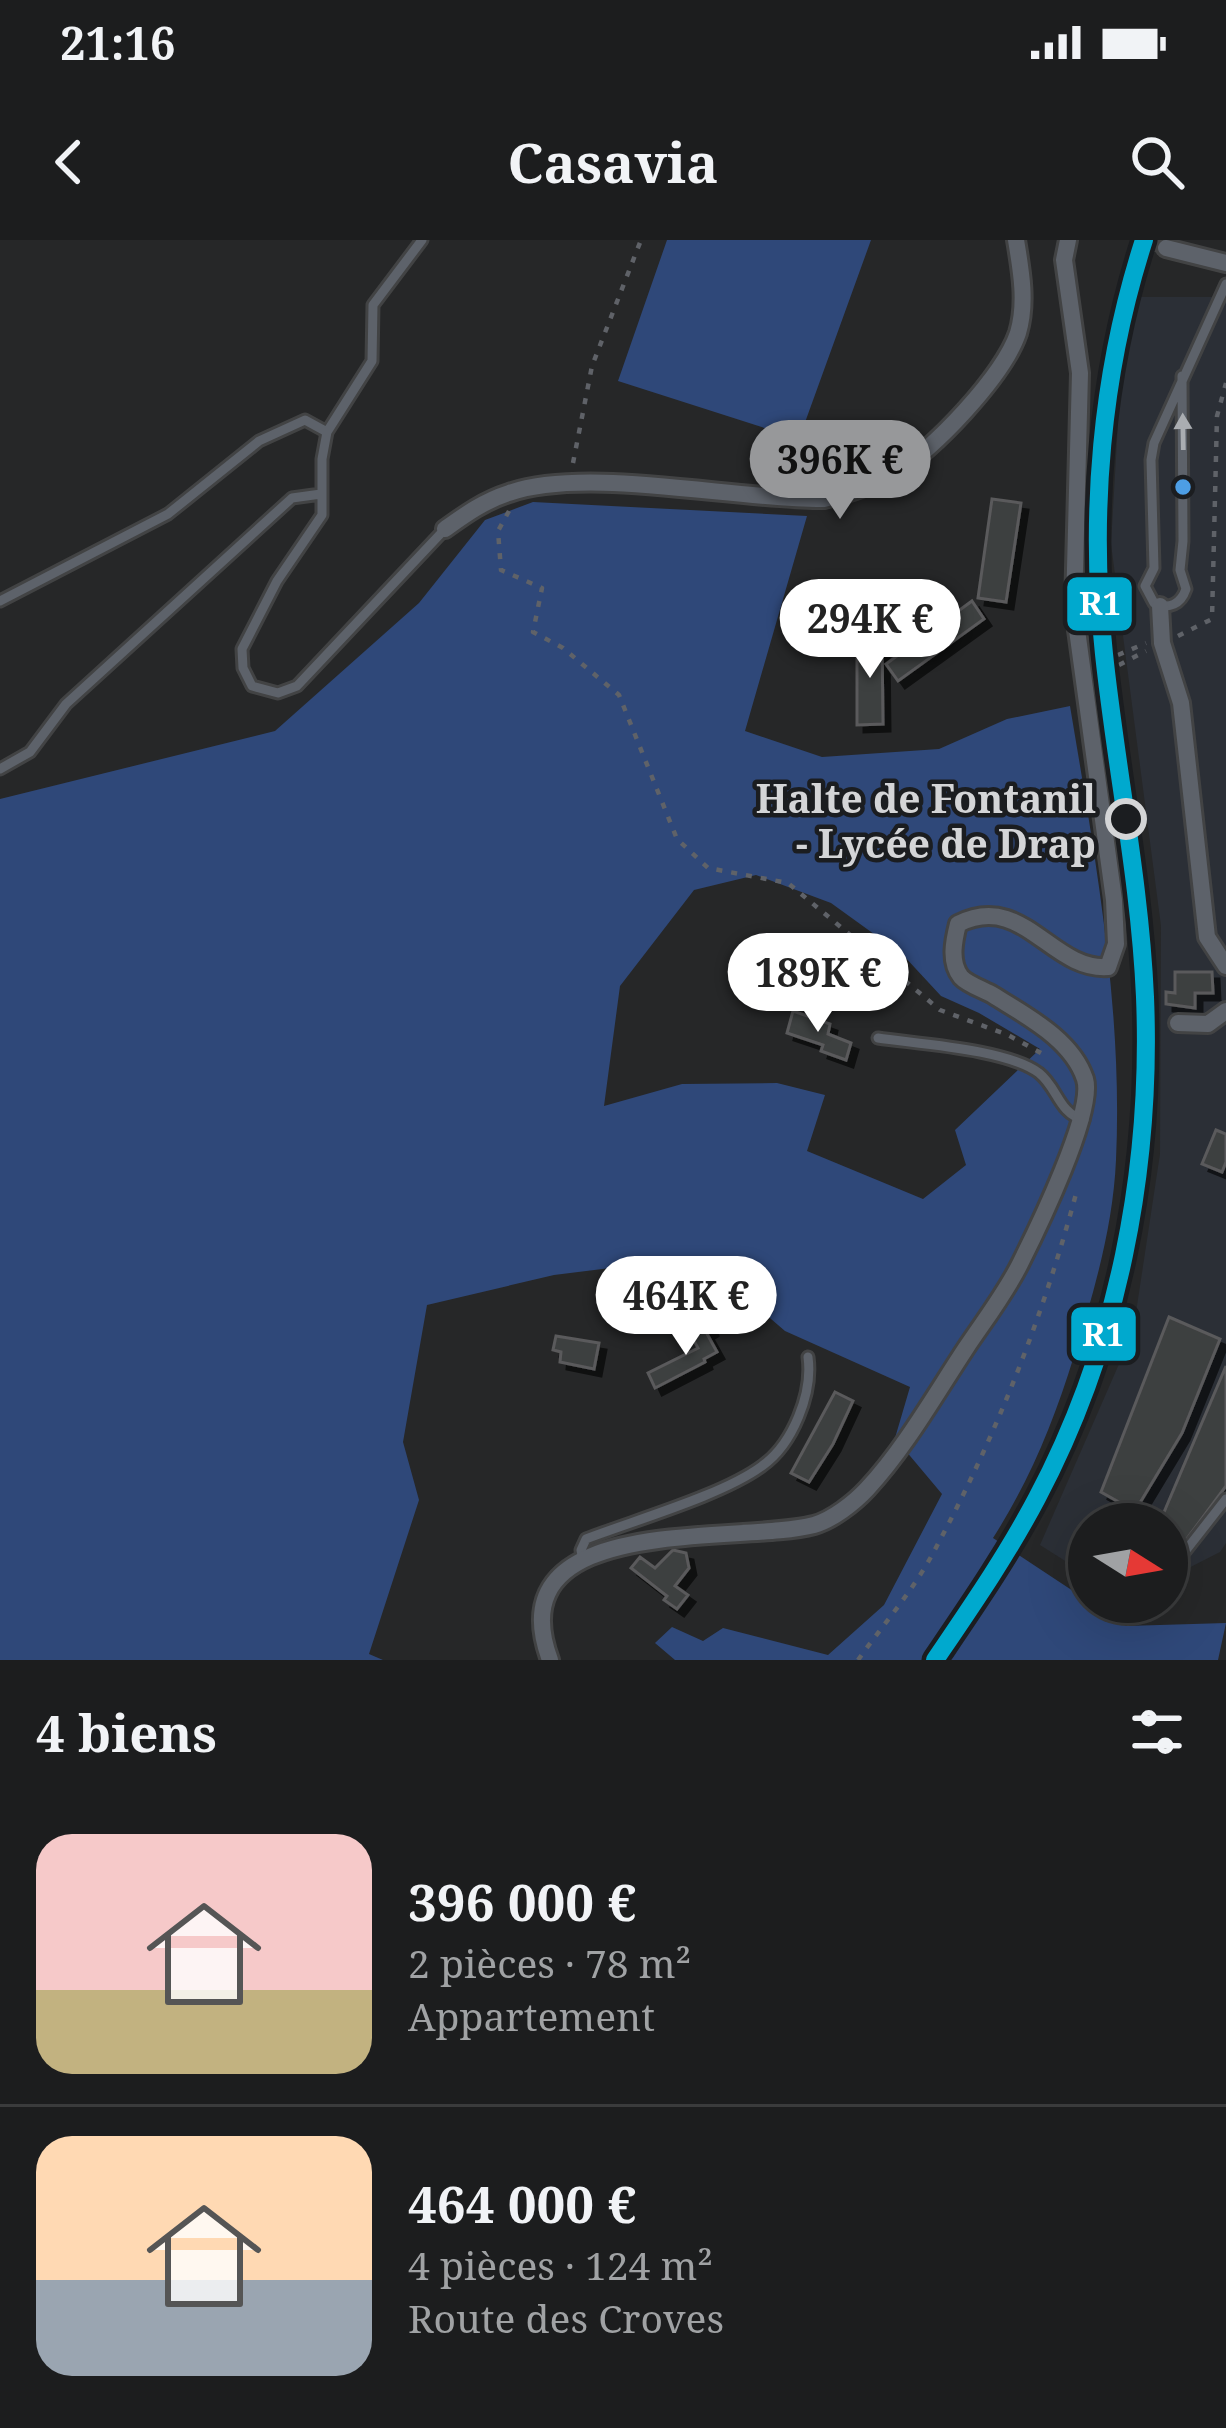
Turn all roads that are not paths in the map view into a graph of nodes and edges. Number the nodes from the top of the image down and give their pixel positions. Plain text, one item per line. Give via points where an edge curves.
1 (422, 240) edge
2 (1016, 240) edge
3 (1068, 240) edge
4 (1166, 248) dead end
5 (1226, 263) edge
6 (1226, 284) edge
7 (1182, 376) junction
8 (327, 432) junction
9 (321, 494) junction
10 (445, 530) joint
11 (1154, 568) junction
12 (1180, 570) junction
13 (0, 601) edge
14 (1160, 606) junction
15 (0, 769) edge
16 (1226, 966) edge
17 (1226, 1011) edge
18 (1178, 1023) dead end
19 (878, 1038) dead end
20 (1084, 1120) junction
21 (808, 1357) dead end
22 (1226, 1499) edge
23 (1188, 1548) edge
24 (584, 1560) junction
25 (550, 1660) edge

1 - 8 lane via 373,305 372,361
2 - 10 street via 1022,304 1004,362 899,470 824,499 569,485 520,490 476,506
3 - 20 street via 1080,373 1074,608 1116,944 1108,968 1090,968 1008,917 975,915 958,924 952,951 961,977 1074,1055 1086,1082
4 - 5 street
6 - 7 lane
7 - 11 lane via 1151,460
12 -> 7 lane
8 - 9 lane
8 - 13 lane via 304,420 259,441 168,514
9 - 10 lane via 322,515 242,650 252,686 264,691 297,686
9 - 15 lane via 292,498 66,704 30,752
11 - 12 lane
11 - 14 lane via 1145,586
12 - 14 lane via 1184,596
14 - 16 street via 1156,642 1181,703 1207,938
17 - 18 street via 1208,1024
19 - 20 lane via 993,1054 1039,1073 1070,1116
20 - 24 street via 1019,1266 866,1490 816,1524 676,1536
21 - 24 lane via 811,1376 790,1436 764,1465 586,1539
22 - 23 lane
24 - 25 street via 541,1602

